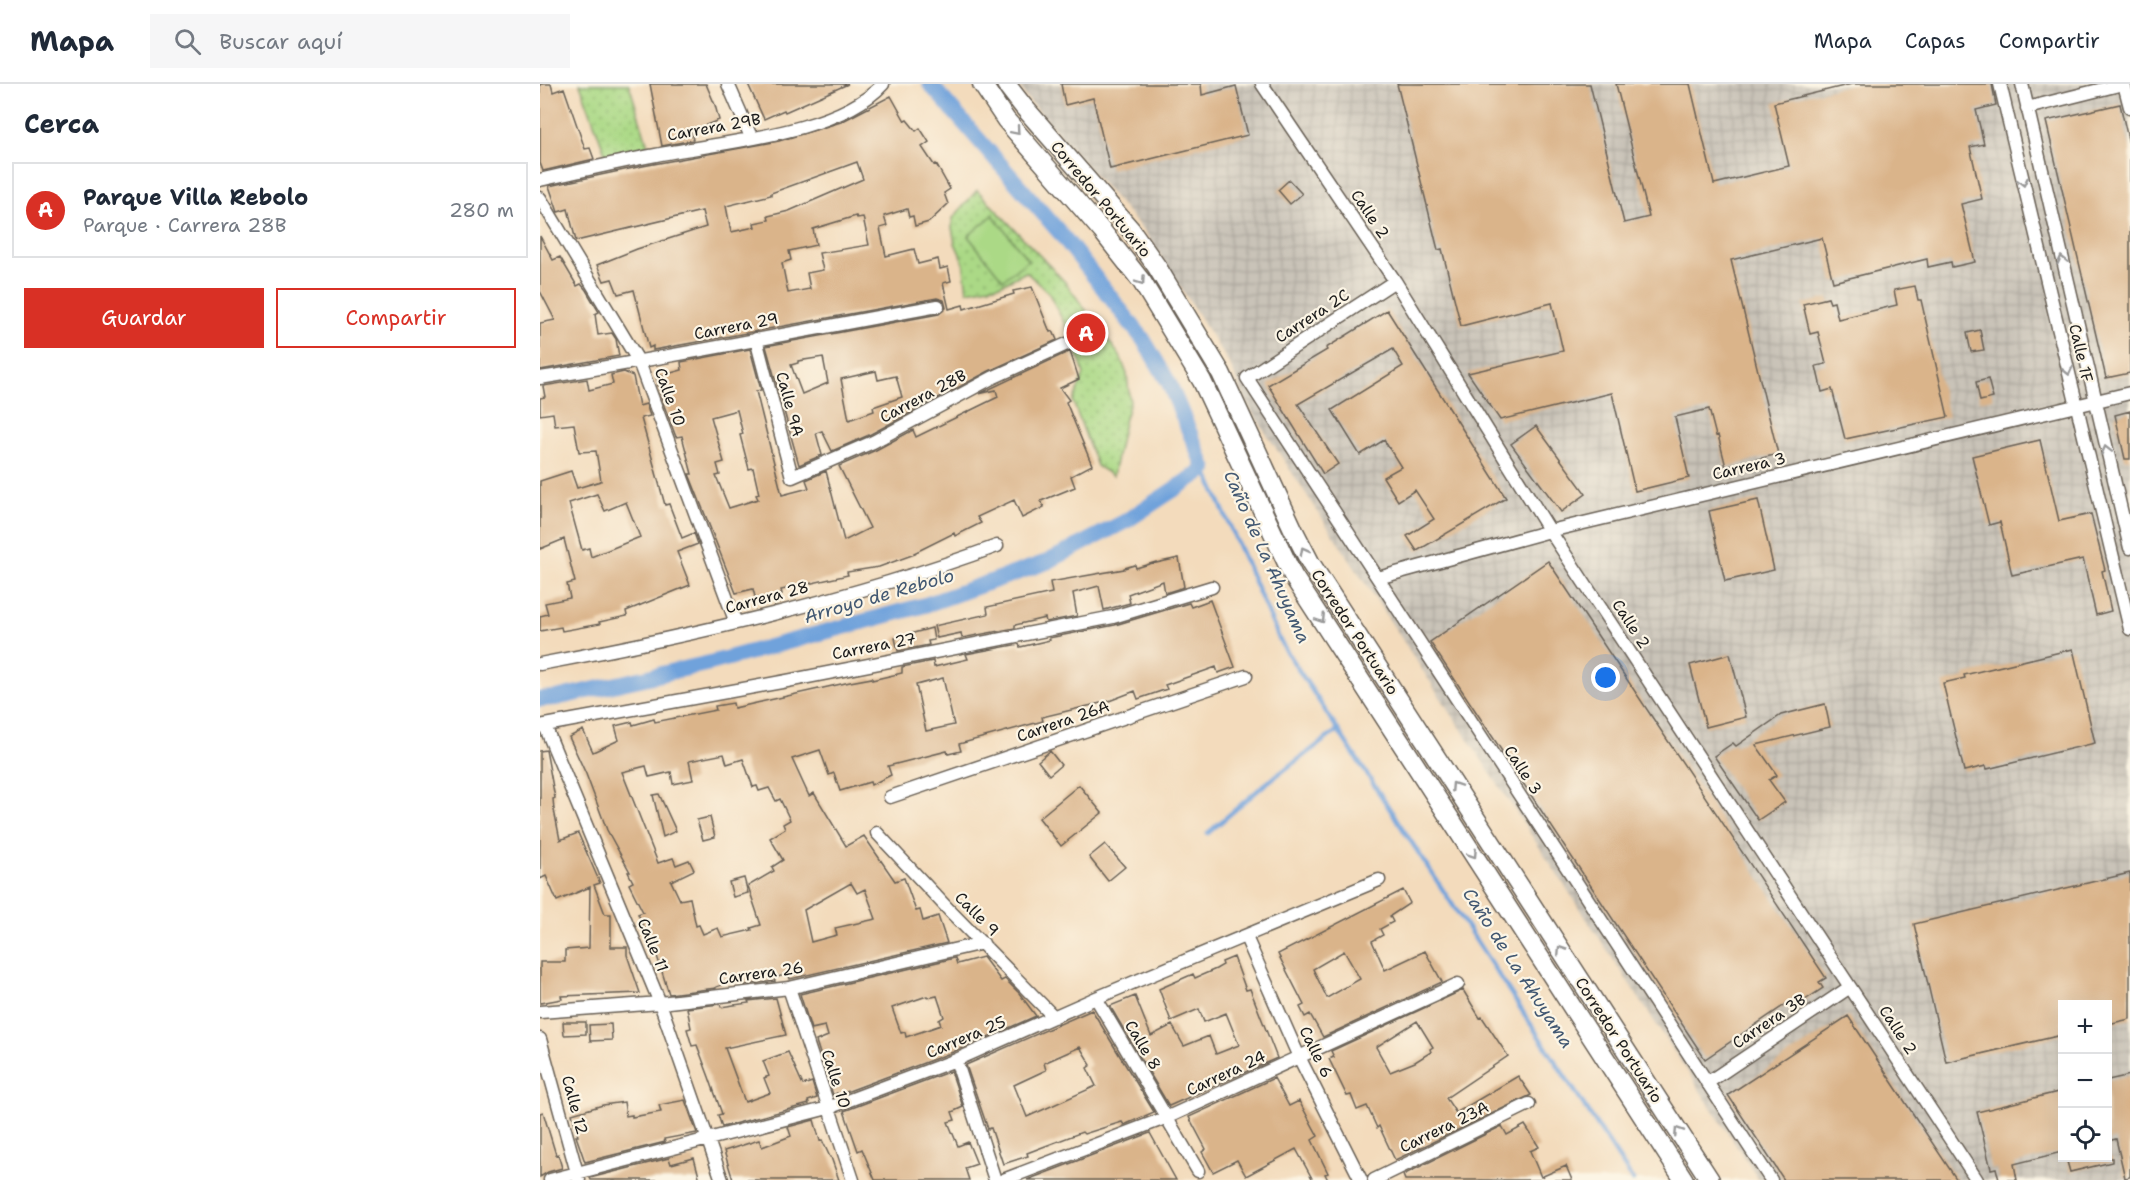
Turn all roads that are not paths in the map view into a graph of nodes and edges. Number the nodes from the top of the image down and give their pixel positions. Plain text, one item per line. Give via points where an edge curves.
1 (728, 84) edge
2 (884, 84) edge
3 (982, 84) edge
4 (1006, 84) edge
5 (1262, 84) edge
6 (2000, 84) edge
7 (2022, 84) edge
8 (2124, 84) edge
9 (2130, 107) edge
10 (2027, 108) junction
11 (751, 137) junction
12 (2035, 140) junction
13 (2014, 145) junction
14 (540, 180) edge
15 (540, 198) edge
16 (1395, 281) junction
17 (938, 306) dead end
18 (756, 339) junction
19 (1069, 343) dead end
20 (639, 362) junction
21 (540, 378) edge
22 (1247, 378) joint
23 (1225, 382) junction
24 (1206, 390) junction
25 (2130, 393) edge
26 (2094, 401) junction
27 (2076, 405) junction
28 (792, 477) joint
29 (1550, 531) junction
30 (998, 546) dead end
31 (2130, 548) edge
32 (1378, 578) junction
33 (1212, 587) dead end
34 (736, 623) junction
35 (2130, 629) edge
36 (540, 664) edge
37 (1246, 676) dead end
38 (543, 726) edge
39 (890, 797) dead end
40 (877, 833) dead end
41 (1379, 880) dead end
42 (1246, 937) junction
43 (983, 942) junction
44 (1458, 984) dead end
45 (1850, 987) junction
46 (789, 988) junction
47 (1096, 998) junction
48 (660, 1003) junction
49 (540, 1012) edge
50 (1054, 1017) junction
51 (540, 1040) edge
52 (1299, 1057) junction
53 (956, 1060) junction
54 (1707, 1083) junction
55 (1529, 1104) dead end
56 (828, 1108) junction
57 (1168, 1117) junction
58 (708, 1139) junction
59 (1198, 1171) dead end
60 (578, 1177) edge
61 (550, 1180) edge
62 (722, 1180) edge
63 (853, 1180) edge
64 (995, 1180) edge
65 (1003, 1180) edge
66 (1362, 1180) edge
67 (1374, 1180) edge
68 (1684, 1180) edge
69 (1710, 1180) edge
70 (1771, 1180) edge
71 (1977, 1180) edge

1 - 11 street
2 - 11 street, Carrera 29B via 849,110 781,132
3 -> 24 main road, Corredor Portuario via 1006,120 1142,282
4 - 23 main road, Corredor Portuario via 1131,230
5 - 16 street, Calle 2
6 - 13 street, Calle 1F
7 - 10 street, Calle 1F
8 - 9 street
8 - 10 street
10 - 12 street, Calle 1F
11 - 14 street, Carrera 29B
12 - 13 street
26 -> 12 street, Calle 1F
13 -> 27 street, Calle 1F
15 - 20 street, Calle 10
16 - 22 street, Carrera 2C
16 - 29 street, Calle 2
17 - 18 street, Carrera 29
18 - 20 street, Carrera 29
18 - 28 street, Calle 9A
19 - 28 street, Carrera 28B via 992,378 873,442
20 - 21 street, Carrera 29
20 - 34 street, Calle 10
22 - 32 street, Calle 3
23 - 24 main road
69 -> 23 main road, Corredor Portuario via 1311,564
24 -> 68 main road, Corredor Portuario via 1293,576
25 - 26 street, Carrera 3
26 - 27 street, Carrera 3
31 -> 26 street, Calle 1F
27 - 29 street, Carrera 3
27 - 35 street, Calle 1F
29 - 32 street, Carrera 3
29 - 45 street, Calle 2
30 - 34 street, Carrera 28 via 932,570
32 - 54 street, Calle 3
33 - 38 street, Carrera 27 via 1113,617
34 - 36 street, Carrera 28
37 - 39 street, Carrera 26A
38 - 48 street, Calle 11
40 - 43 street, Calle 9
41 - 42 street, Carrera 25
42 - 47 street, Carrera 25
42 - 52 street, Calle 6
43 - 46 street, Carrera 26
43 - 50 street, Calle 9
44 - 52 street, Carrera 24
45 - 54 street, Carrera 3B
45 - 71 street, Calle 2
46 - 48 street, Carrera 26
46 - 56 street, Calle 10
47 - 50 street, Carrera 25
47 - 57 street, Calle 8
48 - 49 street, Carrera 26
48 - 58 street, Calle 11
50 - 53 street, Carrera 25
51 - 60 street, Calle 12
52 - 57 street, Carrera 24
52 - 66 street, Calle 6
53 - 56 street, Carrera 25
53 - 64 street
54 - 70 street, Calle 3
55 - 67 street, Carrera 23A
56 - 58 street, Carrera 25
56 - 63 street, Calle 10
57 - 59 street, Calle 8
57 - 65 street, Carrera 24
58 - 60 street, Carrera 25
58 - 62 street, Calle 11
60 - 61 street, Carrera 25

